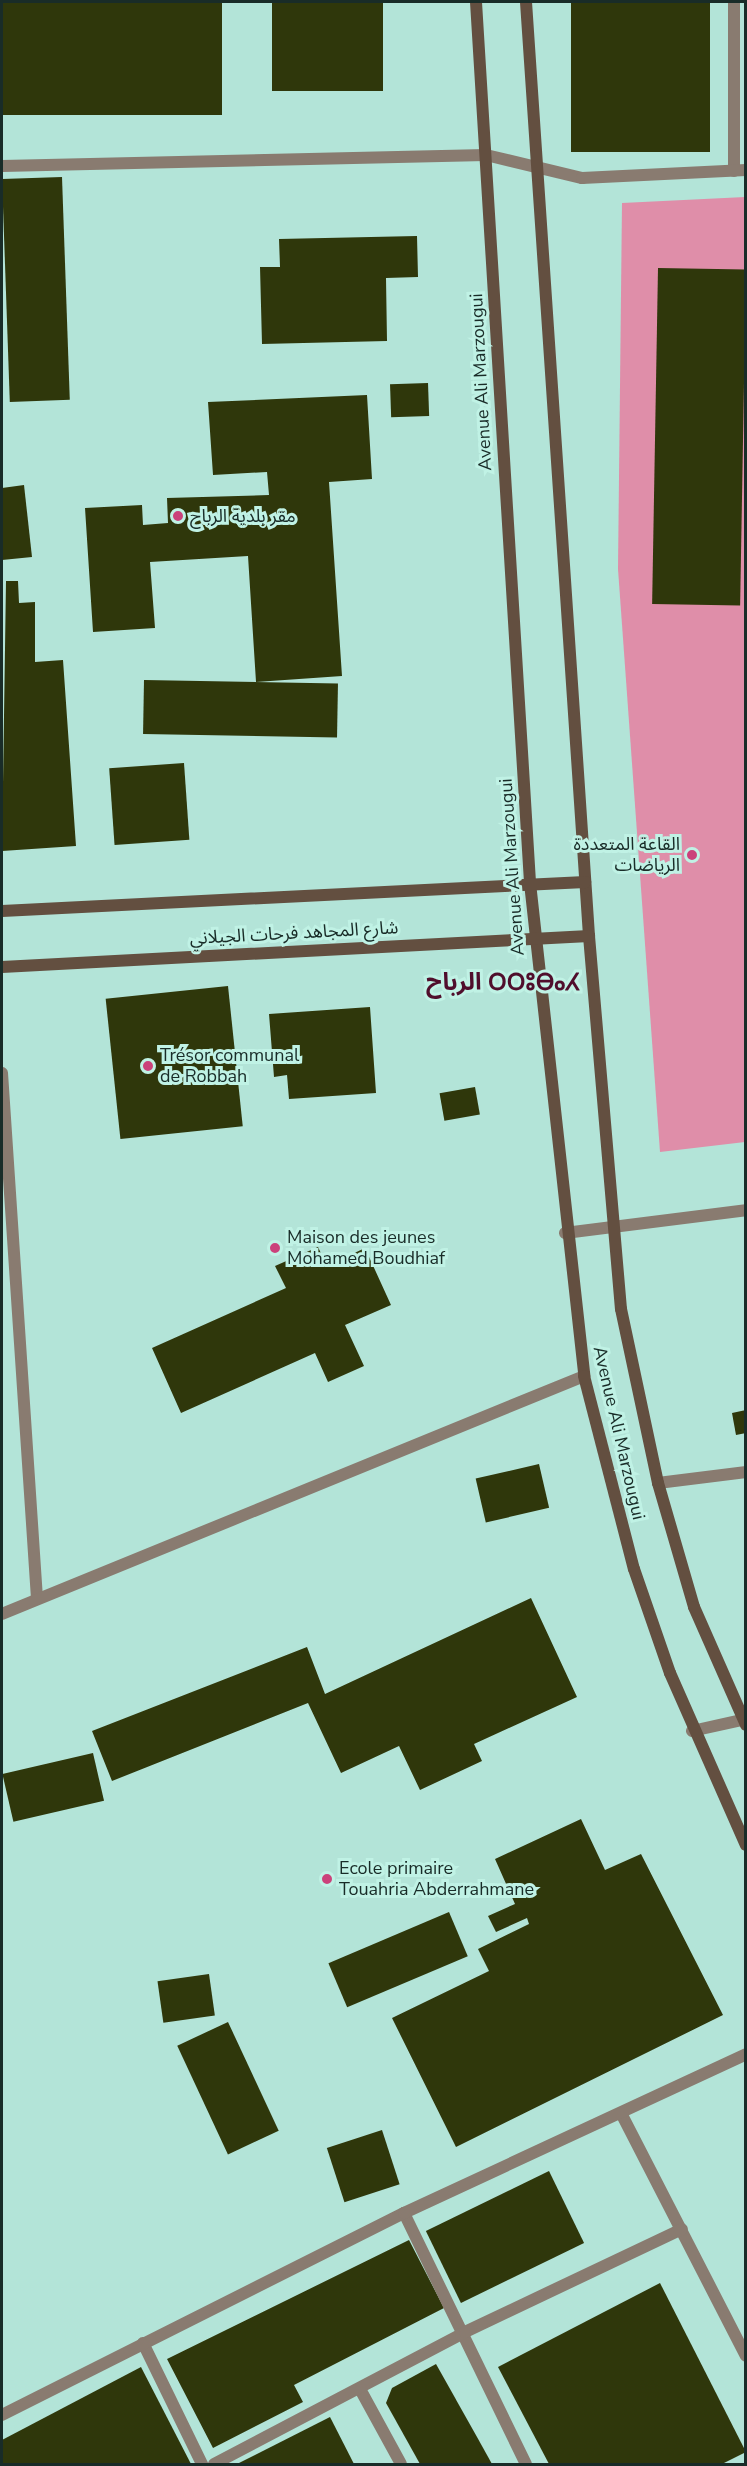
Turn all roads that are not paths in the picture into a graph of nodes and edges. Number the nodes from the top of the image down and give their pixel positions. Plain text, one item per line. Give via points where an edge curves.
1 (476, 2) edge
2 (526, 2) edge
3 (734, 2) edge
4 (486, 155) junction
5 (2, 166) edge
6 (535, 168) junction
7 (740, 171) edge
8 (585, 882) junction
9 (530, 883) junction
10 (2, 911) edge
11 (589, 936) junction
12 (535, 940) junction
13 (2, 967) edge
14 (2, 1073) edge
15 (746, 1210) edge
16 (611, 1226) junction
17 (565, 1233) junction
18 (584, 1376) junction
19 (746, 1472) edge
20 (658, 1483) junction
21 (38, 1598) junction
22 (2, 1614) edge
23 (745, 1721) edge
24 (692, 1731) junction
25 (746, 1845) edge
26 (746, 2054) edge
27 (621, 2113) junction
28 (404, 2213) junction
29 (682, 2229) junction
30 (465, 2332) junction
31 (143, 2343) junction
32 (746, 2356) edge
33 (360, 2389) junction
34 (2, 2415) edge
35 (202, 2464) edge
36 (214, 2464) edge
37 (401, 2464) edge
38 (526, 2464) edge

1 - 4 main road, Avenue Ali Marzougui
2 - 6 main road, Avenue Ali Marzougui
3 - 7 street
4 - 5 street
4 - 6 street
4 - 9 main road, Avenue Ali Marzougui
6 - 7 street via 582,178
6 - 8 main road, Avenue Ali Marzougui
8 - 9 main road, شارع المجاهد فرحات الجيلاني
8 - 11 main road, Avenue Ali Marzougui
9 - 10 main road, شارع المجاهد فرحات الجيلاني
9 - 12 main road, Avenue Ali Marzougui
11 - 12 main road, شارع المجاهد فرحات الجيلاني
11 - 16 main road, Avenue Ali Marzougui
12 - 13 main road, شارع المجاهد فرحات الجيلاني
12 - 17 main road, Avenue Ali Marzougui
14 - 21 street
15 - 16 street
16 - 17 street
16 - 20 main road, Avenue Ali Marzougui via 621,1310
17 - 18 main road, Avenue Ali Marzougui
18 - 21 street
18 - 24 main road, Avenue Ali Marzougui via 634,1569
19 - 20 street
20 - 23 main road, Avenue Ali Marzougui via 694,1607
21 - 22 street
23 - 24 street
24 - 25 main road, Avenue Ali Marzougui
26 - 27 street
27 - 28 street
27 - 29 street
28 - 30 street
28 - 31 street
29 - 30 street
29 - 32 street
30 - 33 street
30 - 38 street
31 - 34 street
31 - 35 street
33 - 36 street
33 - 37 street

